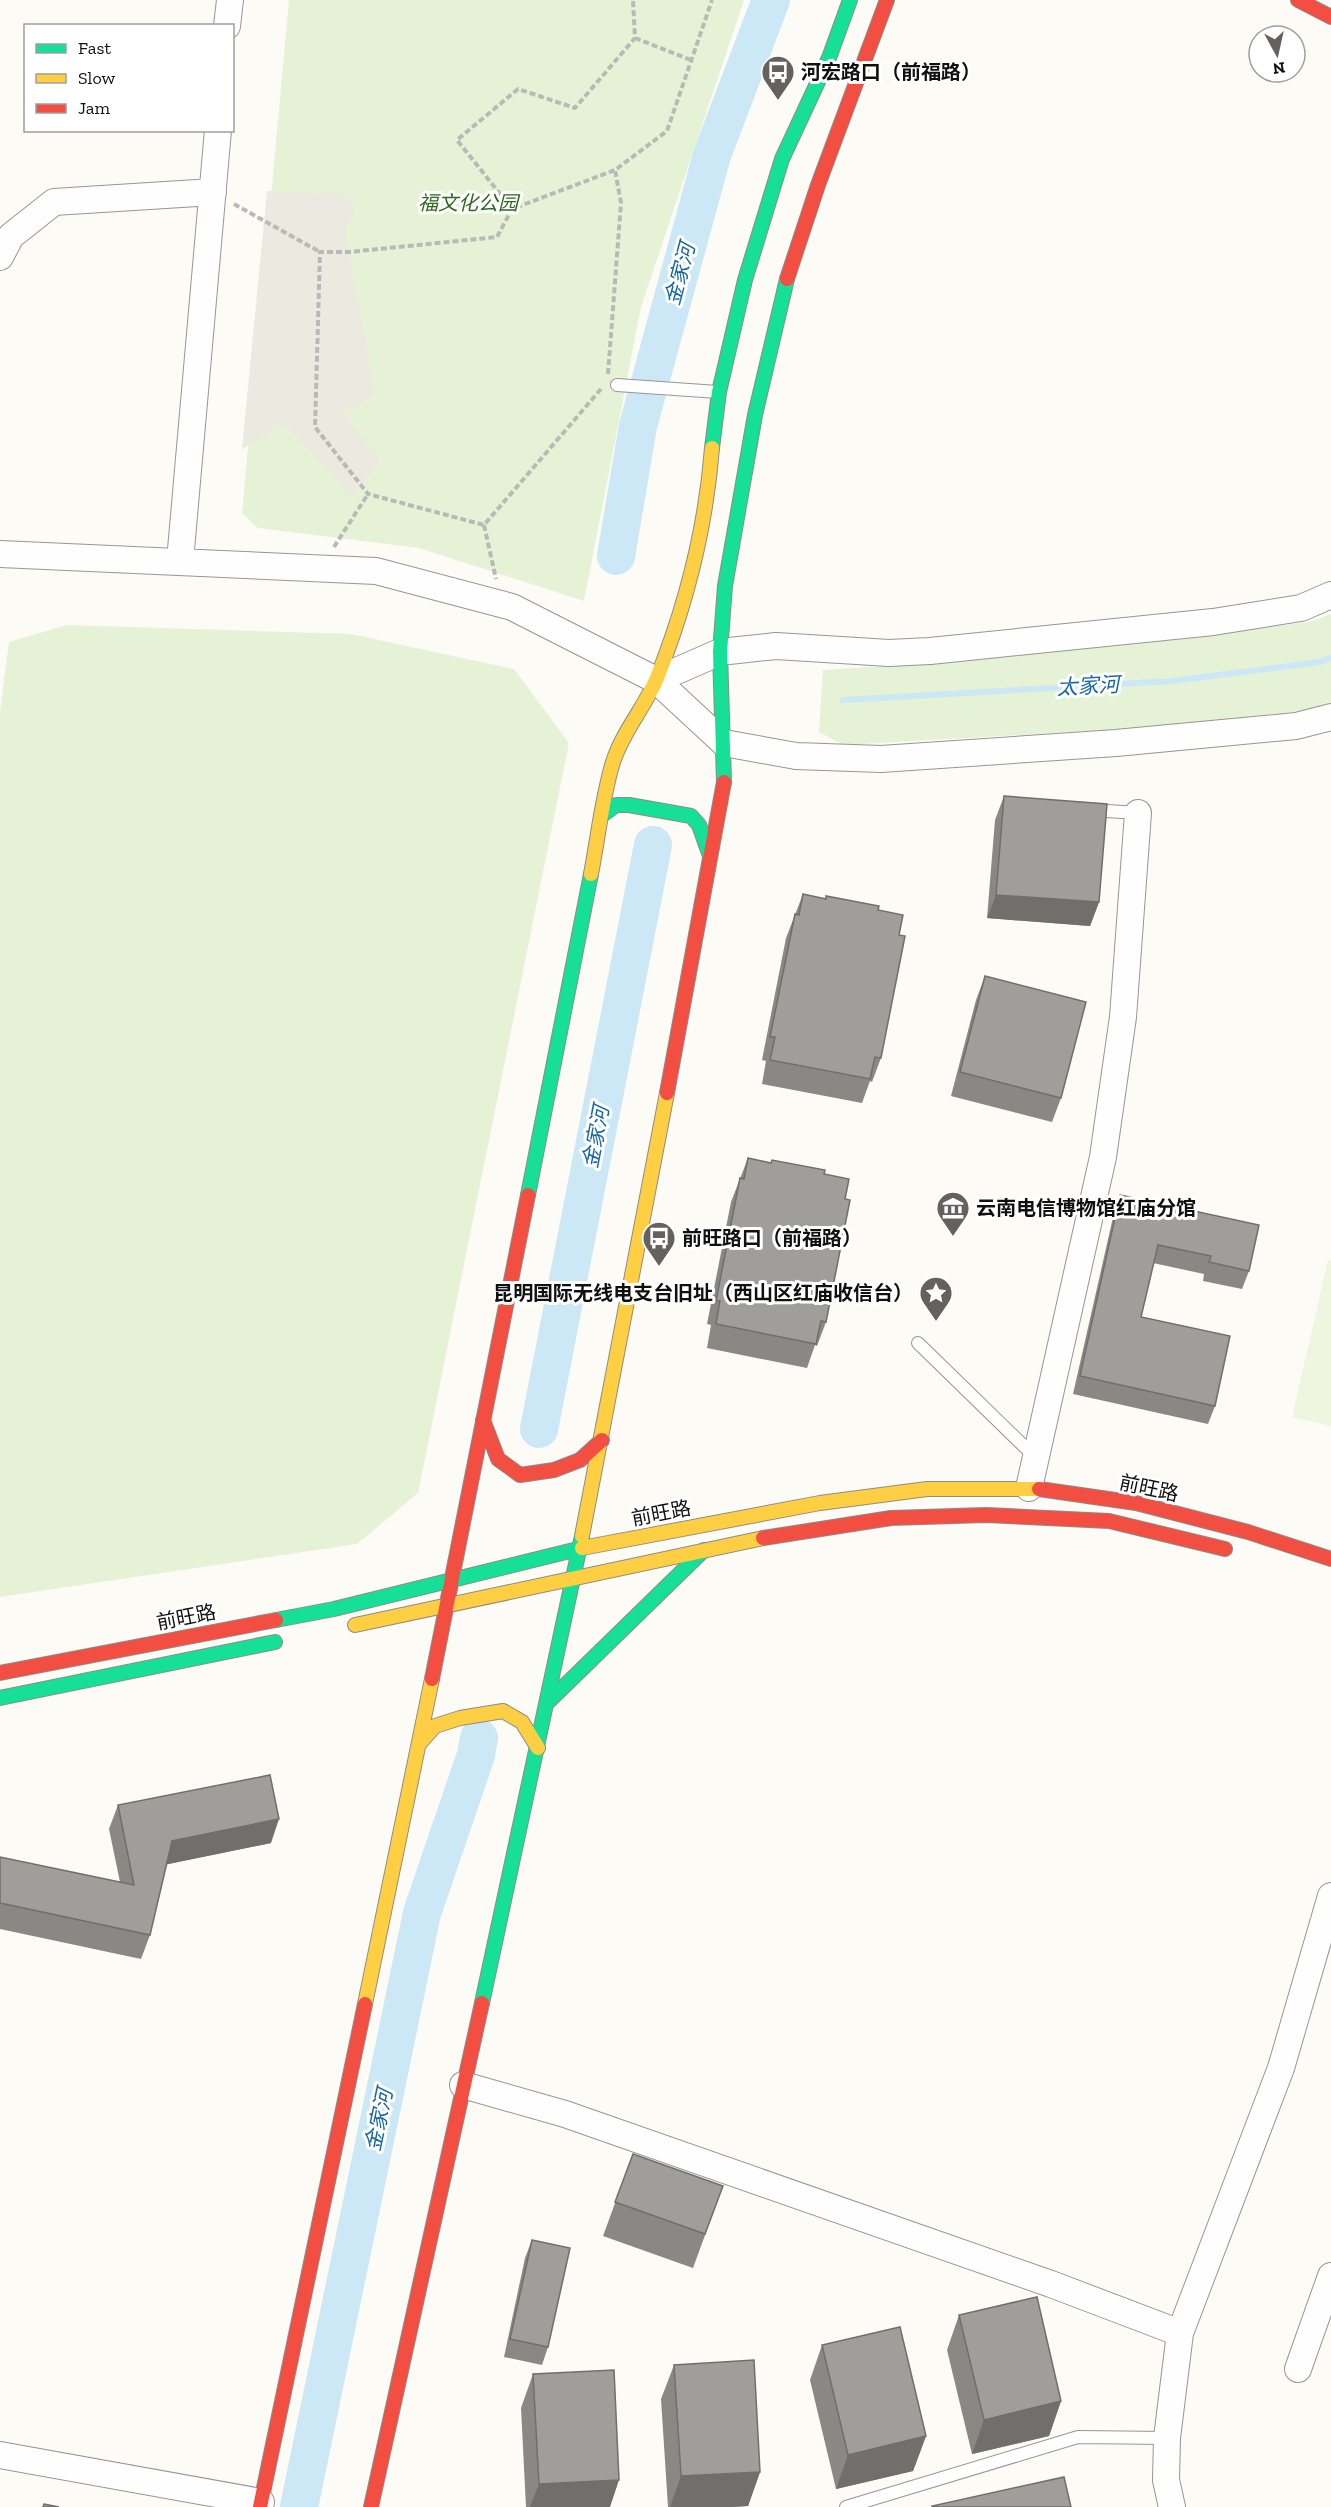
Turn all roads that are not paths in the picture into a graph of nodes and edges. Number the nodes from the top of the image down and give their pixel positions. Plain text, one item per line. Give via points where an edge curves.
1 (230, 0) edge
2 (850, 0) edge
3 (887, 0) edge
4 (1298, 0) edge
5 (1331, 17) edge
6 (227, 24) edge
7 (218, 132) edge
8 (213, 192) junction
9 (0, 257) edge
10 (617, 384) dead end
11 (719, 392) junction
12 (0, 554) edge
13 (180, 561) junction
14 (1331, 596) edge
15 (720, 652) junction
16 (656, 680) junction
17 (1331, 717) edge
18 (724, 743) junction
19 (1082, 810) edge
20 (1138, 813) joint
21 (601, 816) junction
22 (710, 856) junction
23 (918, 1343) dead end
24 (483, 1420) junction
25 (602, 1440) junction
26 (1035, 1457) junction
27 (1029, 1488) junction
28 (579, 1549) junction
29 (704, 1550) junction
30 (1234, 1551) dead end
31 (1331, 1559) edge
32 (452, 1578) junction
33 (572, 1579) junction
34 (446, 1606) junction
35 (341, 1628) dead end
36 (294, 1638) dead end
37 (0, 1673) edge
38 (0, 1698) edge
39 (547, 1703) junction
40 (418, 1744) junction
41 (538, 1748) junction
42 (1331, 1896) edge
43 (464, 2085) junction
44 (1331, 2276) edge
45 (1180, 2333) junction
46 (1298, 2369) dead end
47 (1167, 2438) junction
48 (0, 2455) edge
49 (261, 2504) edge
50 (371, 2507) edge
51 (846, 2507) edge
52 (1172, 2507) edge

1 - 6 street
2 - 11 street via 782,159 745,280
3 - 15 street via 782,295 755,415 725,586
4 - 5 street
7 - 8 street
8 - 9 street via 54,202 11,236
8 - 13 street
10 - 11 lane
11 - 16 street via 710,484 683,604
12 - 13 street
13 - 16 street via 376,572 512,607
14 - 15 street via 1301,608 1213,622 930,651 889,653 776,646
15 - 16 street
15 - 18 street
16 - 18 street
16 - 21 street via 627,729 613,763
17 - 18 street via 1296,726 1116,743 881,759 796,756
18 - 22 street via 725,779
19 - 20 lane
20 - 26 street via 1123,1017 1103,1157
21 - 22 street via 616,805 629,805 691,816 699,825
21 - 24 street
22 - 25 street
23 - 26 lane
24 - 25 street via 498,1460 520,1475 554,1470 580,1460
24 - 32 street
25 - 28 street
26 - 27 street
27 - 28 street, 前旺路 via 927,1489 820,1503
27 - 31 street, 前旺路 via 1136,1503 1248,1532
28 - 32 street, 前旺路
28 - 33 street
29 - 30 street, 前旺路 via 891,1518 986,1515 1109,1521
29 - 33 street, 前旺路
29 - 39 street
32 - 34 street
32 - 37 street, 前旺路 via 334,1609
33 - 34 street, 前旺路
33 - 39 street
34 - 35 street, 前旺路
34 - 40 street
36 - 38 street
39 - 41 street
40 - 41 street via 435,1726 503,1711 522,1722
40 - 49 street
41 - 43 street
42 - 45 street via 1281,2068
43 - 45 street via 577,2118 1052,2284
43 - 50 street
44 - 46 street
45 - 47 street
47 - 51 lane via 1078,2437
47 - 52 street via 1166,2480
48 - 49 street

